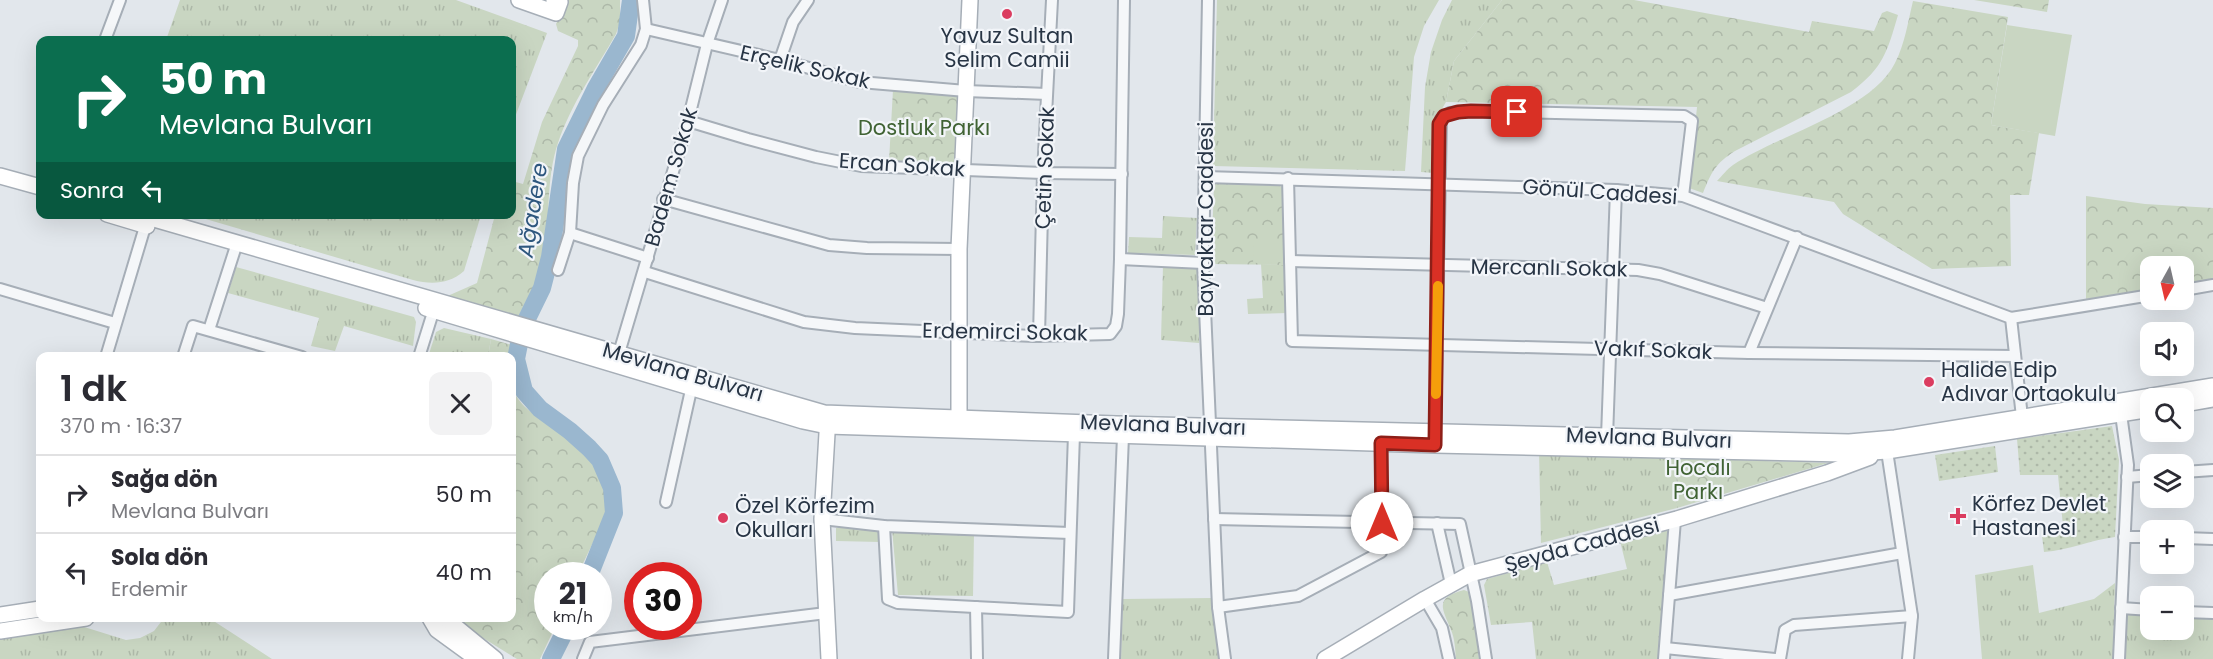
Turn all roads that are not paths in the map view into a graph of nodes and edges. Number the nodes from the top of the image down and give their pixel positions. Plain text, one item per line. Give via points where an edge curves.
1 (120, 0) edge
2 (519, 0) edge
3 (554, 0) edge
4 (643, 0) edge
5 (722, 0) edge
6 (808, 0) edge
7 (970, 0) edge
8 (1052, 0) edge
9 (1124, 0) edge
10 (1208, 0) edge
11 (646, 29) junction
12 (106, 36) edge
13 (706, 44) junction
14 (780, 60) junction
15 (966, 91) junction
16 (1047, 94) junction
17 (688, 121) junction
18 (962, 170) junction
19 (1044, 173) junction
20 (1122, 174) junction
21 (0, 176) edge
22 (1204, 177) junction
23 (1288, 178) junction
24 (0, 184) edge
25 (1439, 184) junction
26 (36, 186) edge
27 (1616, 190) junction
28 (36, 194) edge
29 (1683, 196) junction
30 (663, 200) junction
31 (143, 219) edge
32 (570, 233) junction
33 (1797, 237) junction
34 (236, 247) junction
35 (959, 249) junction
36 (648, 258) junction
37 (1120, 259) junction
38 (1290, 261) junction
39 (1203, 263) junction
40 (1438, 265) junction
41 (1613, 269) junction
42 (558, 270) dead end
43 (645, 272) junction
44 (2213, 285) edge
45 (2194, 288) edge
46 (0, 289) edge
47 (2140, 297) edge
48 (435, 305) junction
49 (1767, 308) junction
50 (2011, 318) junction
51 (115, 323) junction
52 (209, 330) junction
53 (959, 333) junction
54 (1040, 336) junction
55 (544, 337) junction
56 (1437, 344) junction
57 (1610, 348) junction
58 (107, 352) edge
59 (185, 352) edge
60 (285, 352) edge
61 (421, 352) edge
62 (619, 353) junction
63 (1749, 353) junction
64 (2014, 356) junction
65 (693, 381) junction
66 (2213, 386) edge
67 (2213, 399) edge
68 (2194, 402) edge
69 (2140, 411) edge
70 (2121, 414) junction
71 (2022, 417) junction
72 (828, 419) junction
73 (959, 424) junction
74 (1210, 432) junction
75 (1074, 434) junction
76 (1124, 436) junction
77 (1607, 437) junction
78 (1435, 439) junction
79 (1381, 443) junction
80 (1886, 445) junction
81 (2213, 470) edge
82 (2194, 471) edge
83 (2140, 476) edge
84 (2127, 477) junction
85 (666, 502) dead end
86 (822, 519) junction
87 (1214, 519) junction
88 (1675, 520) junction
89 (1382, 523) junction
90 (1437, 523) junction
91 (884, 526) junction
92 (1070, 533) junction
93 (2124, 537) junction
94 (2140, 537) edge
95 (2194, 538) edge
96 (2213, 538) edge
97 (1902, 553) junction
98 (1470, 574) junction
99 (1451, 584) junction
100 (1669, 595) junction
101 (1425, 599) junction
102 (976, 607) junction
103 (1218, 607) junction
104 (2121, 609) junction
105 (36, 610) edge
106 (2140, 610) edge
107 (2194, 612) edge
108 (826, 613) junction
109 (2213, 613) edge
110 (0, 615) edge
111 (1912, 616) junction
112 (60, 622) edge
113 (432, 622) edge
114 (450, 622) edge
115 (0, 631) edge
116 (1665, 653) edge
117 (477, 659) edge
118 (495, 659) edge
119 (583, 659) edge
120 (829, 659) edge
121 (977, 659) edge
122 (1114, 659) edge
123 (1225, 659) edge
124 (1325, 659) edge
125 (1449, 659) edge
126 (1486, 659) edge
127 (1775, 659) edge
128 (1780, 659) edge
129 (1908, 659) edge
130 (2120, 659) edge

1 - 12 street
2 - 3 street via 556,13 560,2
4 - 11 street
5 - 13 street, Badem Sokak
6 - 14 street via 793,22
7 - 15 street
8 - 16 street, Çetin Sokak
9 - 20 street, Erdemirci Sokak
10 - 22 street, Bayraktar Caddesi
11 - 13 street, Erçelik Sokak
11 - 32 street via 578,156
13 - 14 street, Erçelik Sokak
13 - 17 street, Badem Sokak
14 - 15 street, Erçelik Sokak via 860,82
15 - 16 street, Erçelik Sokak
15 - 18 street
16 - 19 street, Çetin Sokak
17 - 18 street, Ercan Sokak via 861,166
17 - 30 street, Badem Sokak
18 - 19 street, Ercan Sokak
18 - 35 street
19 - 20 street, Ercan Sokak
19 - 54 street, Çetin Sokak
20 - 37 street, Erdemirci Sokak
21 - 26 street
22 - 23 street, Gönül Caddesi
22 - 39 street, Bayraktar Caddesi
23 - 25 street, Gönül Caddesi
23 - 38 street
24 - 28 street
25 - 27 street, Gönül Caddesi
25 - 29 street via 1439,124 1450,113 1678,115 1692,121
25 - 40 street
27 - 29 street, Gönül Caddesi
27 - 41 street
29 - 33 street, Gönül Caddesi
30 - 35 street via 829,245
30 - 36 street, Badem Sokak
31 - 34 street, Mevlana Bulvarı
31 - 51 street
32 - 36 street
32 - 42 street
33 - 49 street
33 - 50 street, Gönül Caddesi
34 - 48 street, Mevlana Bulvarı
34 - 52 street
35 - 53 street
36 - 43 street, Badem Sokak
37 - 39 street
37 - 54 street, Erdemirci Sokak via 1118,314 1110,334
38 - 40 street, Mercanlı Sokak
38 - 56 street, Vakıf Sokak via 1292,340
39 - 74 street, Bayraktar Caddesi
40 - 41 street, Mercanlı Sokak
40 - 56 street
41 - 49 street, Mercanlı Sokak via 1660,274
41 - 57 street
43 - 53 street, Erdemirci Sokak via 804,322
43 - 62 street, Badem Sokak
44 - 45 street
46 - 51 street
47 - 50 street
48 - 55 street, Mevlana Bulvarı
48 - 61 street
49 - 63 street
50 - 64 street
51 - 58 street
52 - 59 street via 193,326
52 - 60 street
53 - 54 street, Erdemirci Sokak
53 - 73 street
55 - 62 street, Mevlana Bulvarı
55 - 65 street, Mevlana Bulvarı
56 - 57 street, Vakıf Sokak
56 - 78 street
57 - 63 street, Vakıf Sokak
57 - 77 street
62 - 65 street, Mevlana Bulvarı
63 - 64 street, Vakıf Sokak
64 - 71 street
65 - 72 street, Mevlana Bulvarı
65 - 85 street
66 - 71 street, Mevlana Bulvarı
67 - 68 street
69 - 70 street, Mevlana Bulvarı
70 - 80 street, Mevlana Bulvarı
70 - 84 street via 2128,454
71 - 80 street, Mevlana Bulvarı
72 - 73 street, Mevlana Bulvarı
72 - 86 street
73 - 74 street, Mevlana Bulvarı
73 - 75 street, Mevlana Bulvarı
74 - 76 street, Mevlana Bulvarı
74 - 78 street, Mevlana Bulvarı
74 - 79 street, Mevlana Bulvarı
74 - 87 street, Bayraktar Caddesi
75 - 76 street, Mevlana Bulvarı
75 - 92 street
76 - 122 street
77 - 78 street, Mevlana Bulvarı
77 - 80 street, Mevlana Bulvarı
78 - 79 street, Mevlana Bulvarı
78 - 80 street, Mevlana Bulvarı via 1803,454 1843,454
79 - 89 street
80 - 88 street, Şeyda Caddesi via 1827,474
80 - 97 street
81 - 82 street
83 - 84 street
84 - 93 street
86 - 91 street
86 - 108 street
87 - 89 street
87 - 103 street, Bayraktar Caddesi
88 - 98 street, Şeyda Caddesi
88 - 100 street
89 - 90 street
89 - 103 street via 1381,552 1307,592
90 - 98 street via 1460,524
90 - 99 street
91 - 92 street
91 - 102 street via 888,599 898,603
92 - 102 street via 1068,612
93 - 94 street
93 - 104 street
95 - 96 street
97 - 100 street
97 - 111 street
98 - 99 street, Şeyda Caddesi
98 - 126 street
99 - 101 street, Şeyda Caddesi
100 - 116 street
101 - 124 street, Şeyda Caddesi
101 - 125 street via 1442,628
102 - 121 street
103 - 123 street, Bayraktar Caddesi
104 - 106 street
104 - 130 street
105 - 110 street
107 - 109 street
108 - 119 street via 590,642
108 - 120 street
111 - 128 street via 1794,625 1785,630
111 - 129 street
112 - 115 street
113 - 117 street via 437,630
114 - 118 street
116 - 127 street

